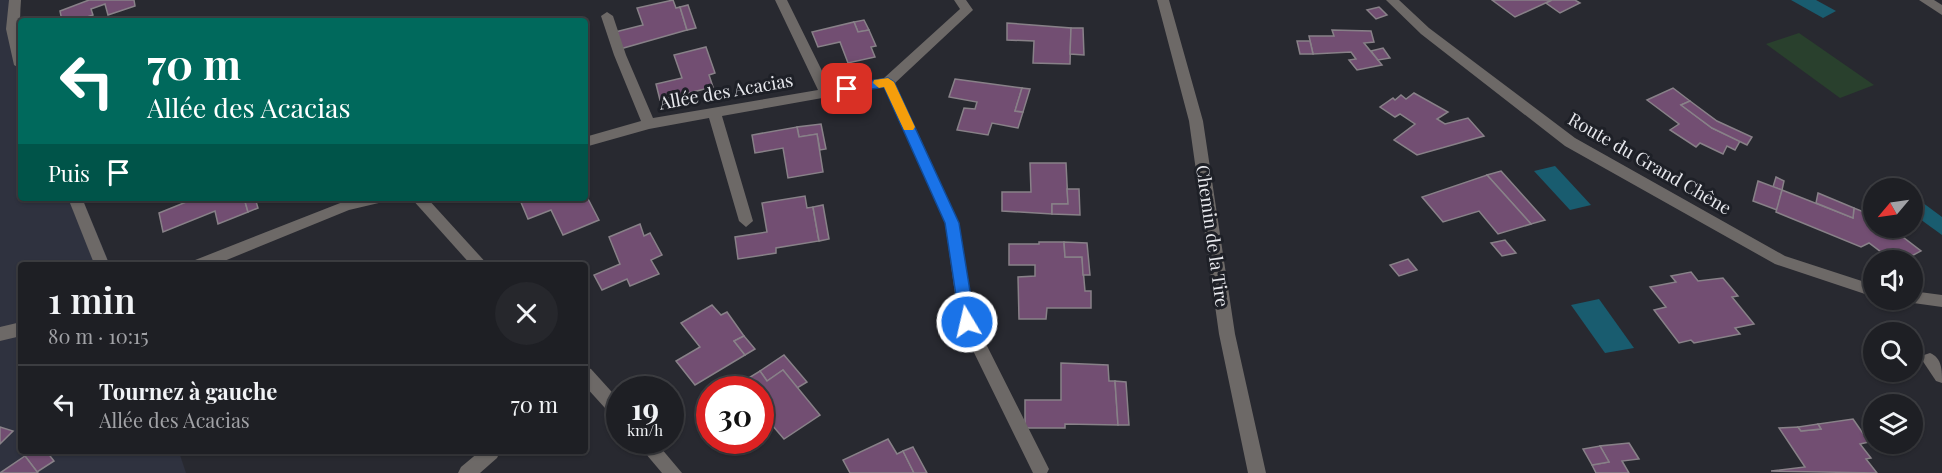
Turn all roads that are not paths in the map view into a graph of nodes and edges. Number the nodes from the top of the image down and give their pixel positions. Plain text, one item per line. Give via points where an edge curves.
1 (15, 0) edge
2 (781, 0) edge
3 (960, 0) edge
4 (1163, 0) edge
5 (1925, 0) edge
6 (1398, 3) edge
7 (1942, 11) edge
8 (607, 16) dead end
9 (18, 53) edge
10 (888, 82) junction
11 (826, 92) junction
12 (715, 114) junction
13 (649, 124) junction
14 (588, 141) edge
15 (76, 201) edge
16 (366, 201) edge
17 (421, 201) edge
18 (746, 221) dead end
19 (101, 262) edge
20 (205, 262) edge
21 (478, 262) edge
22 (1863, 287) edge
23 (1923, 298) edge
24 (1942, 301) edge
25 (18, 330) edge
26 (0, 334) edge
27 (1930, 360) dead end
28 (1942, 376) edge
29 (588, 377) edge
30 (606, 397) edge
31 (489, 454) edge
32 (656, 454) edge
33 (1040, 469) dead end
34 (467, 473) edge
35 (673, 473) edge
36 (1257, 473) edge

1 - 9 street via 12,29
2 - 11 street
3 - 10 street via 966,10
4 - 36 street, Chemin de la Tire via 1196,121 1227,334
5 - 7 street
6 - 22 street, Route du Grand Chêne via 1570,142 1780,260
8 - 13 street
10 - 11 street, Allée des Acacias
10 - 33 street via 952,223 967,322
11 - 12 street, Allée des Acacias
12 - 13 street, Allée des Acacias
12 - 18 street
13 - 14 street, Allée des Acacias
15 - 19 street
16 - 20 street
17 - 21 street
23 - 24 street
25 - 26 street
27 - 28 street
29 - 30 street
31 - 34 street
32 - 35 street

